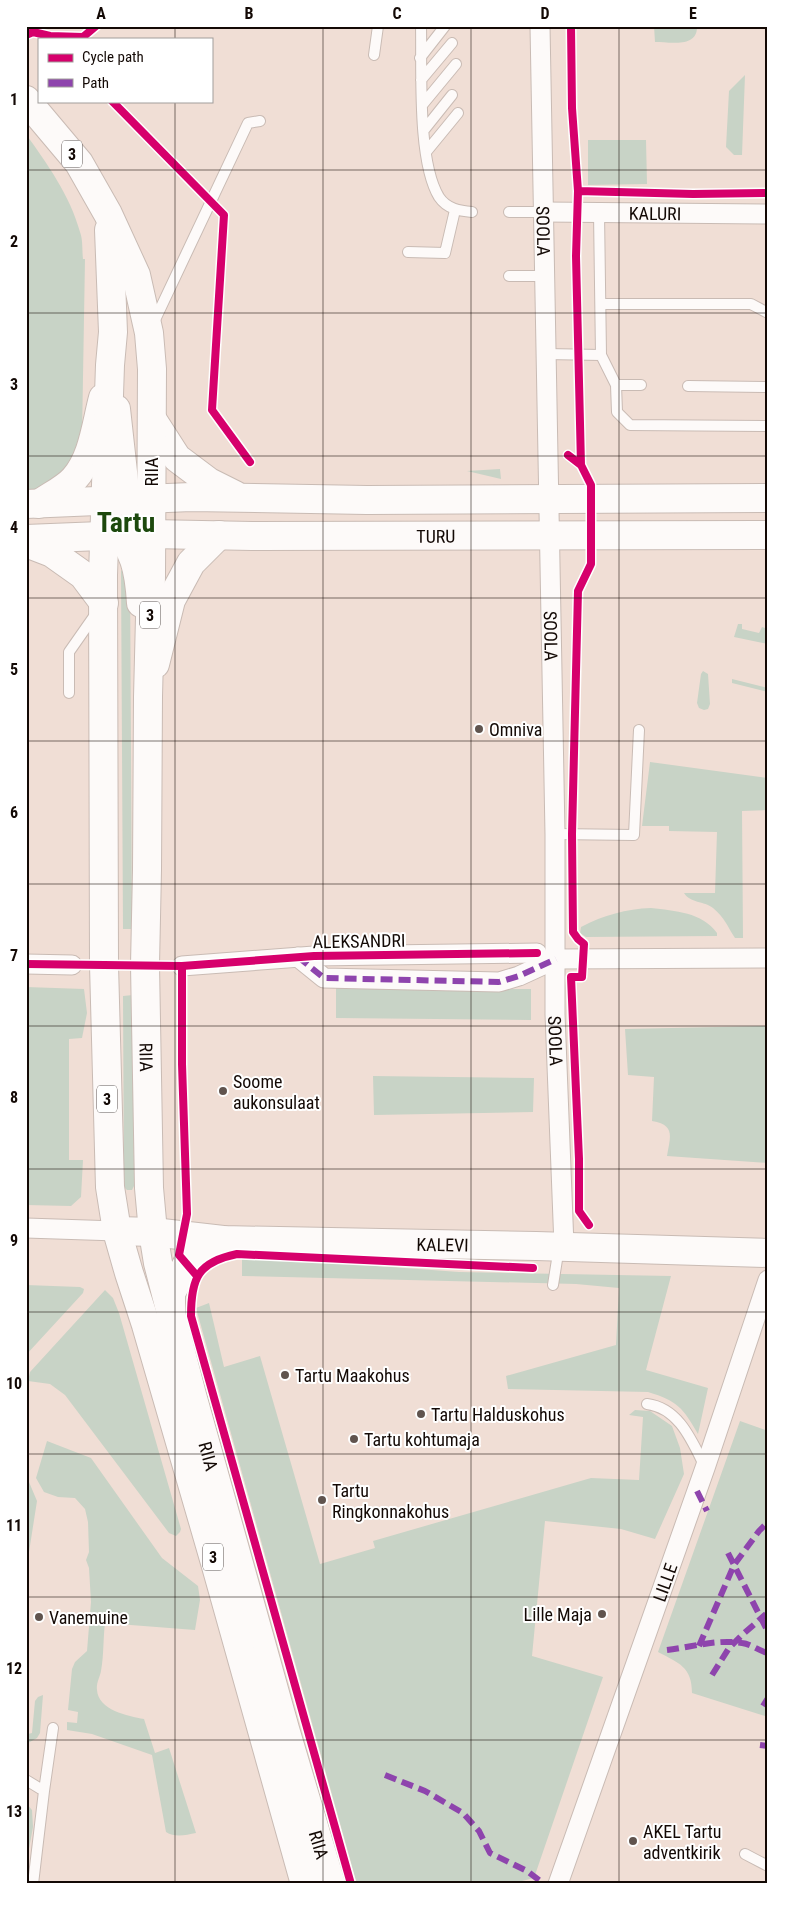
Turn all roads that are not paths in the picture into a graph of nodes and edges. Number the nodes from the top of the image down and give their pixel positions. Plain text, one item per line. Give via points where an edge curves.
1 (378, 26) edge
2 (445, 26) edge
3 (540, 26) edge
4 (423, 28) edge
5 (452, 43) dead end
6 (374, 55) dead end
7 (420, 58) junction
8 (456, 64) dead end
9 (422, 80) junction
10 (452, 95) dead end
11 (26, 100) edge
12 (422, 104) junction
13 (458, 113) dead end
14 (260, 121) dead end
15 (424, 130) junction
16 (426, 152) junction
17 (455, 210) junction
18 (472, 212) dead end
19 (509, 212) dead end
20 (544, 212) junction
21 (599, 213) junction
22 (108, 214) junction
23 (768, 214) edge
24 (408, 252) dead end
25 (509, 276) dead end
26 (545, 276) junction
27 (600, 304) junction
28 (768, 312) edge
29 (149, 333) junction
30 (546, 354) junction
31 (601, 354) junction
32 (110, 365) junction
33 (616, 385) junction
34 (641, 385) dead end
35 (688, 386) dead end
36 (768, 387) edge
37 (152, 419) junction
38 (768, 426) edge
39 (241, 498) junction
40 (548, 498) junction
41 (768, 498) edge
42 (32, 504) edge
43 (128, 520) junction
44 (763, 533) edge
45 (219, 535) junction
46 (549, 535) junction
47 (26, 540) edge
48 (104, 603) junction
49 (68, 693) dead end
50 (148, 697) junction
51 (639, 730) dead end
52 (555, 834) junction
53 (537, 954) dead end
54 (298, 957) junction
55 (768, 958) edge
56 (556, 959) junction
57 (26, 964) edge
58 (72, 965) dead end
59 (182, 966) dead end
60 (26, 1228) edge
61 (117, 1231) junction
62 (153, 1232) junction
63 (223, 1240) junction
64 (561, 1246) junction
65 (768, 1252) edge
66 (768, 1280) edge
67 (553, 1285) dead end
68 (171, 1315) junction
69 (647, 1404) dead end
70 (705, 1468) junction
71 (53, 1728) dead end
72 (26, 1780) edge
73 (44, 1791) junction
74 (744, 1854) dead end
75 (768, 1866) edge
76 (33, 1884) edge
77 (304, 1884) edge
78 (331, 1884) edge
79 (558, 1884) edge

1 - 6 lane
2 - 7 lane
3 - 20 street, SOOLA
4 - 7 lane
5 - 9 lane
7 - 9 lane
8 - 12 lane
9 - 12 lane
10 - 15 lane
11 - 22 main road, RIIA / 3 via 79,162
12 - 15 lane
13 - 16 lane
14 - 29 lane via 248,123
15 - 16 lane
16 - 17 lane via 440,198
17 - 18 lane
17 - 24 lane via 445,253
19 - 20 lane
20 - 21 street, KALURI
20 - 26 street, SOOLA
21 - 23 street, KALURI
21 - 27 lane
22 - 29 main road, RIIA / 3 via 136,275
22 - 32 main road, RIIA / 3 via 113,332
25 - 26 lane
26 - 30 street, SOOLA
27 - 28 lane via 751,304
27 - 31 lane
29 - 37 main road, RIIA / 3
30 - 31 lane
30 - 40 street, SOOLA
31 - 33 lane
32 - 42 main road via 83,466 69,483
32 - 43 main road, RIIA / 3
33 - 34 lane
33 - 38 lane via 617,412 630,425
35 - 36 lane
37 - 39 main road via 177,458 209,482
37 - 43 main road, RIIA / 3
39 - 40 main road, TURU
39 - 43 main road, TURU
40 - 41 main road, TURU
40 - 46 street, SOOLA
42 - 43 main road
43 - 45 main road, TURU
43 - 47 main road
43 - 48 main road, RIIA / 3
43 - 50 main road, RIIA / 3
44 - 46 main road, TURU
45 - 46 main road, TURU
45 - 50 main road via 192,564 171,600
46 - 52 street, SOOLA
47 - 48 main road via 52,553 83,575
48 - 49 lane via 69,652
48 - 61 main road, RIIA / 3 via 105,984 110,1187
50 - 62 main road, RIIA / 3 via 145,966 149,1188
51 - 52 lane via 634,835
52 - 56 street, SOOLA
53 - 54 street, ALEKSANDRI
54 - 56 street, ALEKSANDRI via 324,978 500,982
54 - 59 street, ALEKSANDRI
55 - 56 street, ALEKSANDRI
56 - 64 street, SOOLA
57 - 58 street
60 - 61 street
61 - 62 main road, KALEVI
61 - 77 main road, RIIA / 3 via 214,1557
62 - 63 main road, KALEVI
62 - 68 main road, RIIA / 3
63 - 64 main road, KALEVI
63 - 68 main road via 187,1264 171,1292
64 - 65 main road, KALEVI
64 - 67 lane
66 - 70 street, LILLE
68 - 78 main road, RIIA / 3
69 - 70 lane via 657,1405 671,1413 681,1424
70 - 79 street, LILLE
71 - 73 lane
72 - 73 lane
73 - 76 lane
74 - 75 lane

